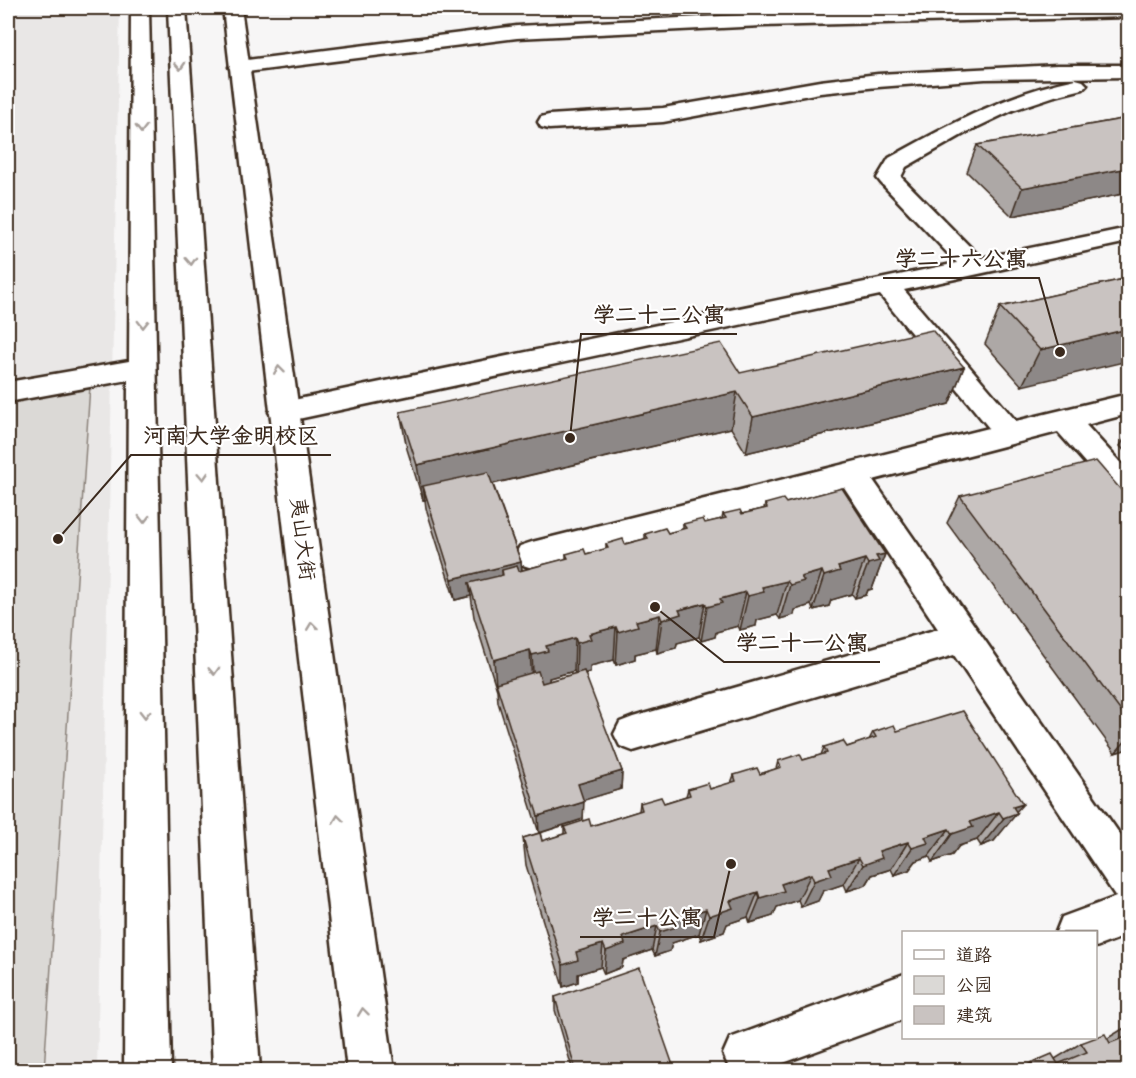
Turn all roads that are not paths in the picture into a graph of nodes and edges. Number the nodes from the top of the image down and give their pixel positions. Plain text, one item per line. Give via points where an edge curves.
1 (141, 8) edge
2 (177, 8) edge
3 (231, 8) edge
4 (1128, 11) edge
5 (239, 67) junction
6 (1128, 71) edge
7 (1128, 78) edge
8 (549, 122) dead end
9 (1128, 235) edge
10 (975, 267) junction
11 (886, 286) junction
12 (143, 368) junction
13 (8, 392) edge
14 (1128, 404) edge
15 (284, 412) junction
16 (1064, 420) junction
17 (1010, 434) junction
18 (852, 474) junction
19 (1128, 491) edge
20 (532, 555) dead end
21 (963, 637) junction
22 (633, 734) dead end
23 (1128, 881) edge
24 (1128, 914) edge
25 (1082, 931) edge
26 (902, 996) edge
27 (746, 1054) dead end
28 (148, 1071) edge
29 (237, 1071) edge
30 (371, 1071) edge

1 -> 12 main road
2 -> 29 main road
3 - 5 main road, 夷山大街
4 - 5 main road via 762,20 528,32
15 -> 5 main road, 夷山大街
6 - 8 main road via 988,72 876,81 799,90 662,115 581,117
7 - 10 main road via 1049,90 1007,104 897,163 889,178
9 - 10 main road
10 - 11 main road
11 - 15 main road
11 - 17 main road
12 - 13 main road
12 -> 28 main road
14 - 16 main road
30 -> 15 main road, 夷山大街
16 - 17 main road
16 - 19 main road
17 - 18 main road
18 - 20 main road
18 - 21 main road
21 - 22 main road
21 - 23 main road
24 - 25 main road
26 - 27 main road

